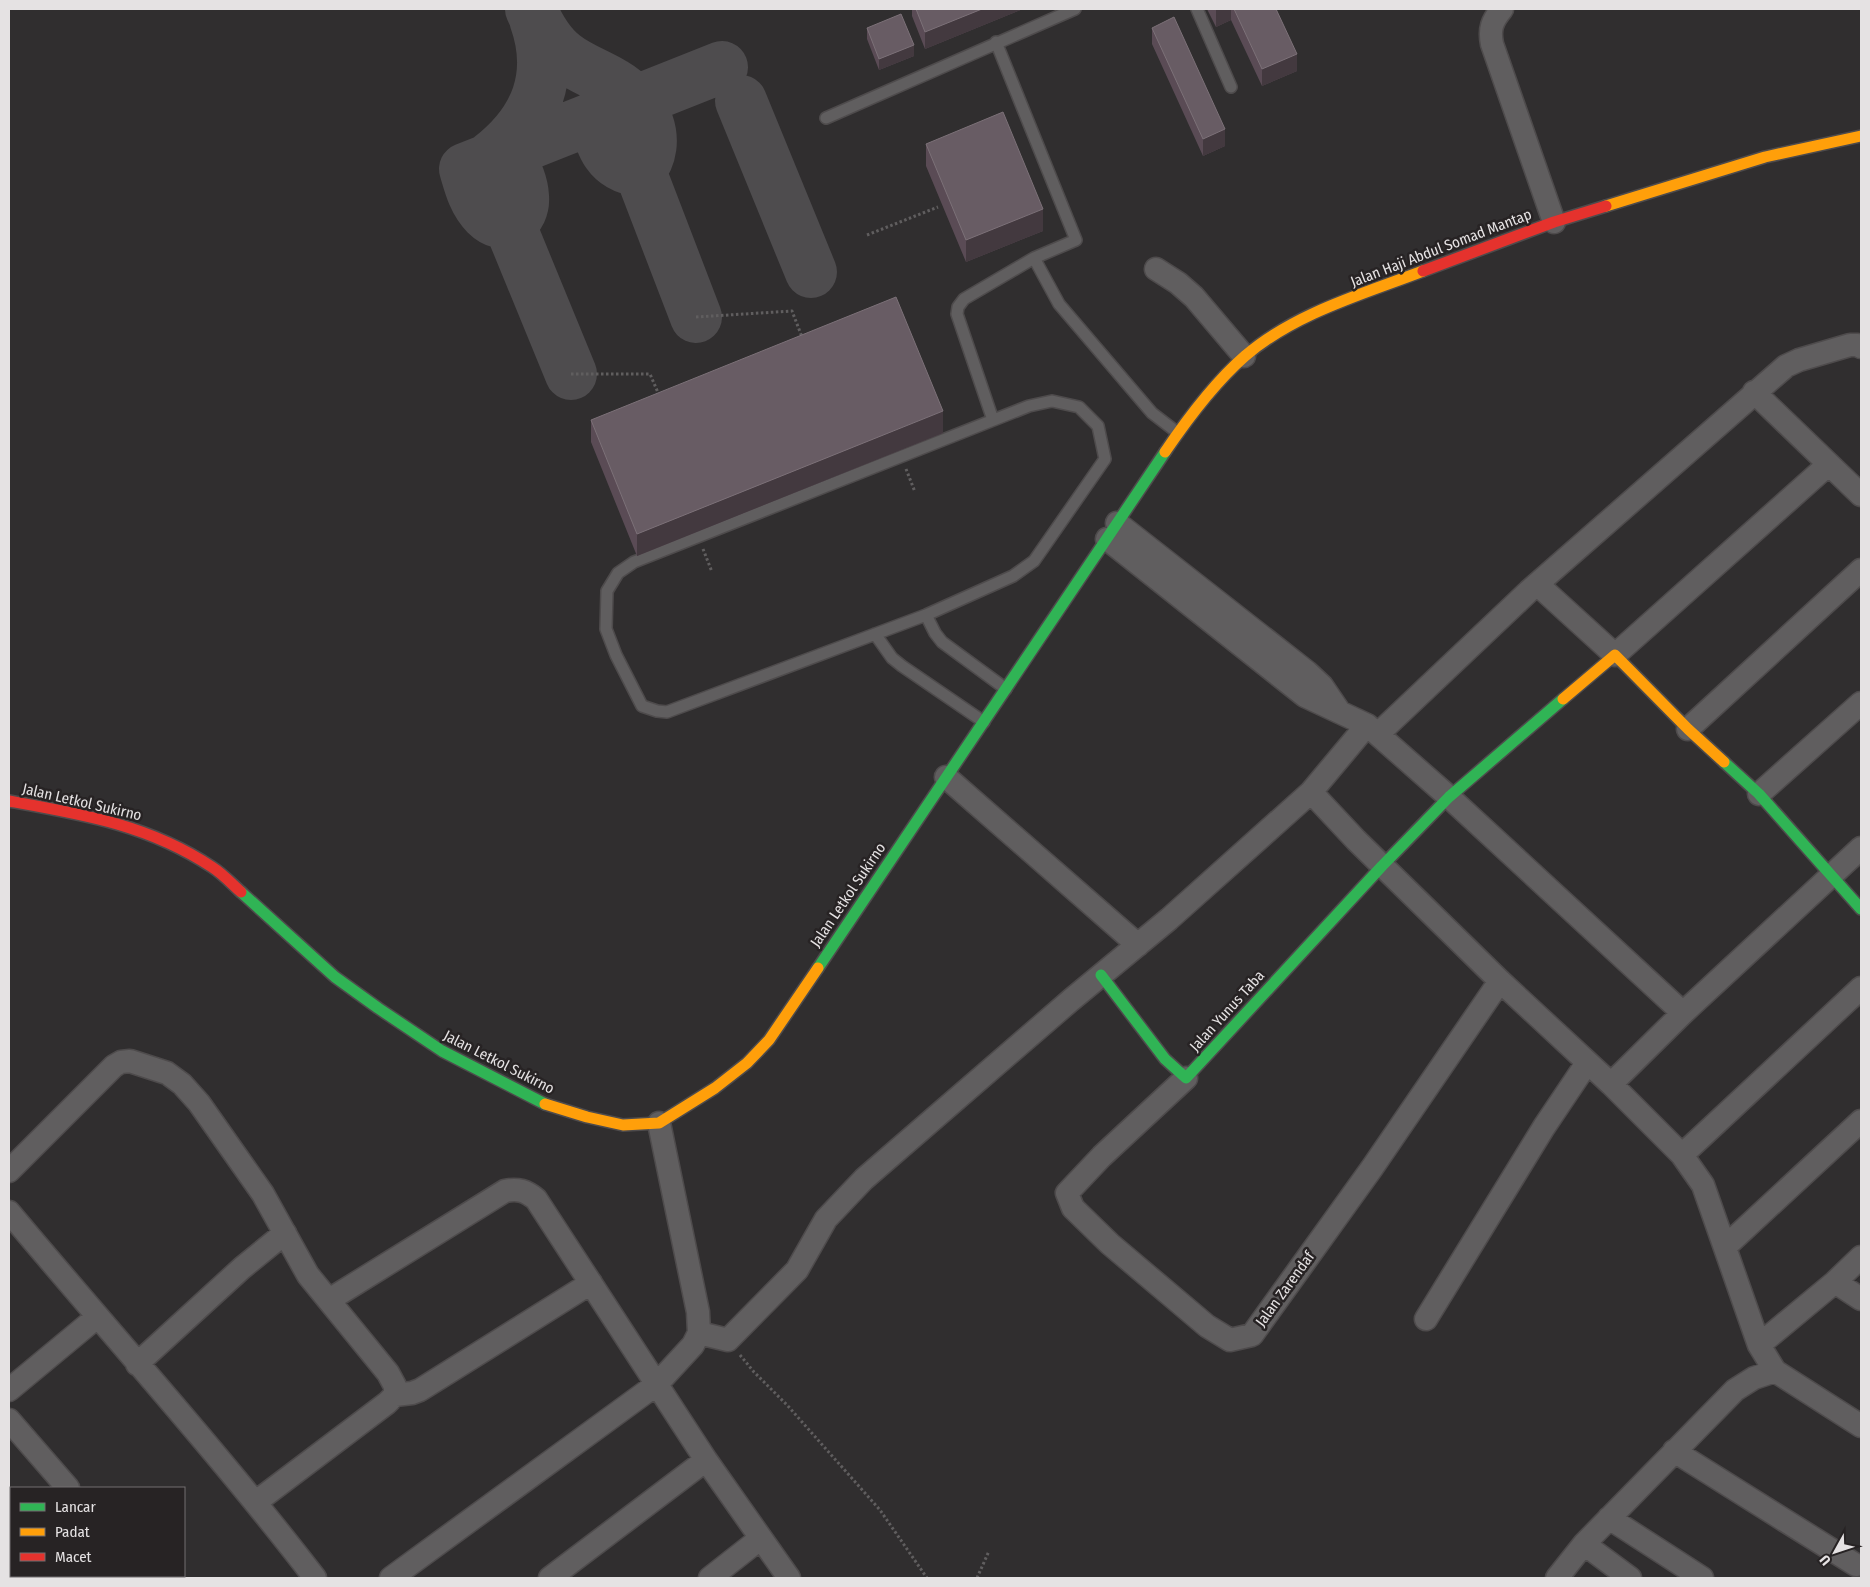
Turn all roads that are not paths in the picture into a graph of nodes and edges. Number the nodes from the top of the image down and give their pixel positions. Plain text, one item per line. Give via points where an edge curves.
1 (1075, 9) edge
2 (1196, 9) edge
3 (1502, 9) edge
4 (996, 42) junction
5 (1231, 87) dead end
6 (826, 118) dead end
7 (1861, 136) edge
8 (1554, 222) junction
9 (1034, 258) junction
10 (1156, 269) dead end
11 (1861, 347) edge
12 (1244, 356) junction
13 (1754, 392) junction
14 (993, 420) junction
15 (1178, 433) junction
16 (1829, 464) junction
17 (1861, 495) edge
18 (1112, 532) junction
19 (1861, 570) edge
20 (1537, 584) junction
21 (926, 615) junction
22 (874, 634) junction
23 (1615, 655) junction
24 (1006, 689) junction
25 (1861, 703) edge
26 (984, 722) junction
27 (1372, 729) junction
28 (1688, 729) junction
29 (946, 777) junction
30 (1311, 792) junction
31 (1759, 794) junction
32 (1450, 797) junction
33 (9, 801) edge
34 (1861, 848) edge
35 (1382, 866) junction
36 (1832, 874) junction
37 (1861, 909) edge
38 (1138, 945) junction
39 (1101, 975) junction
40 (1500, 982) junction
41 (1861, 988) edge
42 (1684, 1013) junction
43 (1587, 1063) junction
44 (1186, 1078) junction
45 (1611, 1084) junction
46 (1861, 1121) edge
47 (659, 1123) junction
48 (1682, 1155) junction
49 (9, 1171) edge
50 (9, 1212) edge
51 (285, 1233) junction
52 (1725, 1247) junction
53 (1861, 1257) edge
54 (1834, 1282) junction
55 (592, 1283) junction
56 (1861, 1299) edge
57 (328, 1300) junction
58 (97, 1317) junction
59 (1426, 1319) dead end
60 (699, 1333) junction
61 (1759, 1345) junction
62 (137, 1364) junction
63 (1775, 1371) junction
64 (657, 1384) junction
65 (9, 1390) edge
66 (395, 1395) junction
67 (9, 1420) edge
68 (1861, 1426) edge
69 (1674, 1451) junction
70 (706, 1460) junction
71 (67, 1487) edge
72 (256, 1502) junction
73 (1610, 1518) junction
74 (761, 1538) junction
75 (1584, 1544) junction
76 (1854, 1568) edge
77 (315, 1578) edge
78 (391, 1578) edge
79 (550, 1578) edge
80 (710, 1578) edge
81 (789, 1578) edge
82 (1557, 1578) edge
83 (1630, 1578) edge
84 (1702, 1578) edge

1 - 4 lane
2 - 5 lane
3 - 8 street via 1491,25 1492,44
4 - 6 lane
4 - 9 lane via 1076,240
7 - 8 main road, Jalan Haji Abdul Somad Mantap via 1765,157
8 - 12 main road, Jalan Haji Abdul Somad Mantap via 1321,310 1284,328
9 - 14 lane via 964,299 958,307 957,314
9 - 15 lane via 1059,304 1152,413
10 - 12 street via 1194,297
11 - 13 street via 1854,345 1790,363
12 - 15 main road, Jalan Haji Abdul Somad Mantap
13 - 16 street
13 - 20 street
14 - 21 lane via 1052,401 1079,406 1098,426 1105,459 1034,561 1013,576
14 - 22 lane via 634,562 618,573 606,591 606,629 616,655 642,706 656,711 667,712
15 - 18 main road, Jalan Haji Abdul Somad Mantap
16 - 17 street
16 - 23 street
18 - 24 main road, Jalan Letkol Sukirno
18 - 27 street via 1307,672 1340,711
19 - 28 street
20 - 23 street
20 - 27 street
21 - 22 lane
21 - 24 lane via 942,642
22 - 26 lane via 902,666
23 - 28 main road
23 - 32 main road, Jalan Yunus Taba
24 - 26 main road, Jalan Letkol Sukirno
25 - 31 street
26 - 29 main road, Jalan Letkol Sukirno
27 - 30 street
27 - 32 street
28 - 31 main road
29 - 38 street
29 - 47 main road, Jalan Letkol Sukirno via 769,1040 747,1063 715,1088
30 - 35 street
30 - 38 street
31 - 36 main road
32 - 35 main road, Jalan Yunus Taba
32 - 42 street
33 - 47 main road, Jalan Letkol Sukirno via 82,814 138,829 181,848 214,868 335,977 378,1008 442,1051 538,1102 587,1118 623,1125
34 - 36 street
35 - 40 street
35 - 44 main road, Jalan Yunus Taba
36 - 37 main road
36 - 42 street
38 - 39 street
39 - 44 main road via 1165,1059
39 - 60 street via 864,1179 826,1219 796,1270 728,1340
40 - 43 street
40 - 44 street, Jalan Zarendaf via 1252,1335 1230,1340 1208,1326 1110,1244 1073,1208 1067,1193
41 - 48 street
42 - 45 street
43 - 45 street
43 - 59 street
45 - 48 street
46 - 52 street
47 - 60 street via 698,1312
48 - 52 street via 1703,1185
49 - 51 street via 114,1066 130,1061 167,1074 182,1084 263,1194
50 - 58 street
51 - 57 street via 308,1275
51 - 62 street
52 - 61 street
53 - 54 street
54 - 56 street
54 - 61 street
55 - 57 street via 536,1198 516,1189 506,1191
55 - 64 street
55 - 66 street via 420,1390
57 - 66 street via 388,1373 395,1386
58 - 62 street
58 - 65 street
60 - 64 street
61 - 63 street
62 - 72 street
63 - 68 street
63 - 69 street via 1734,1390
64 - 70 street
64 - 78 street
66 - 72 street
67 - 71 street
69 - 73 street
69 - 76 street
70 - 74 street
70 - 79 street
72 - 77 street
73 - 75 street
73 - 84 street
74 - 80 street
74 - 81 street
75 - 82 street
75 - 83 street

